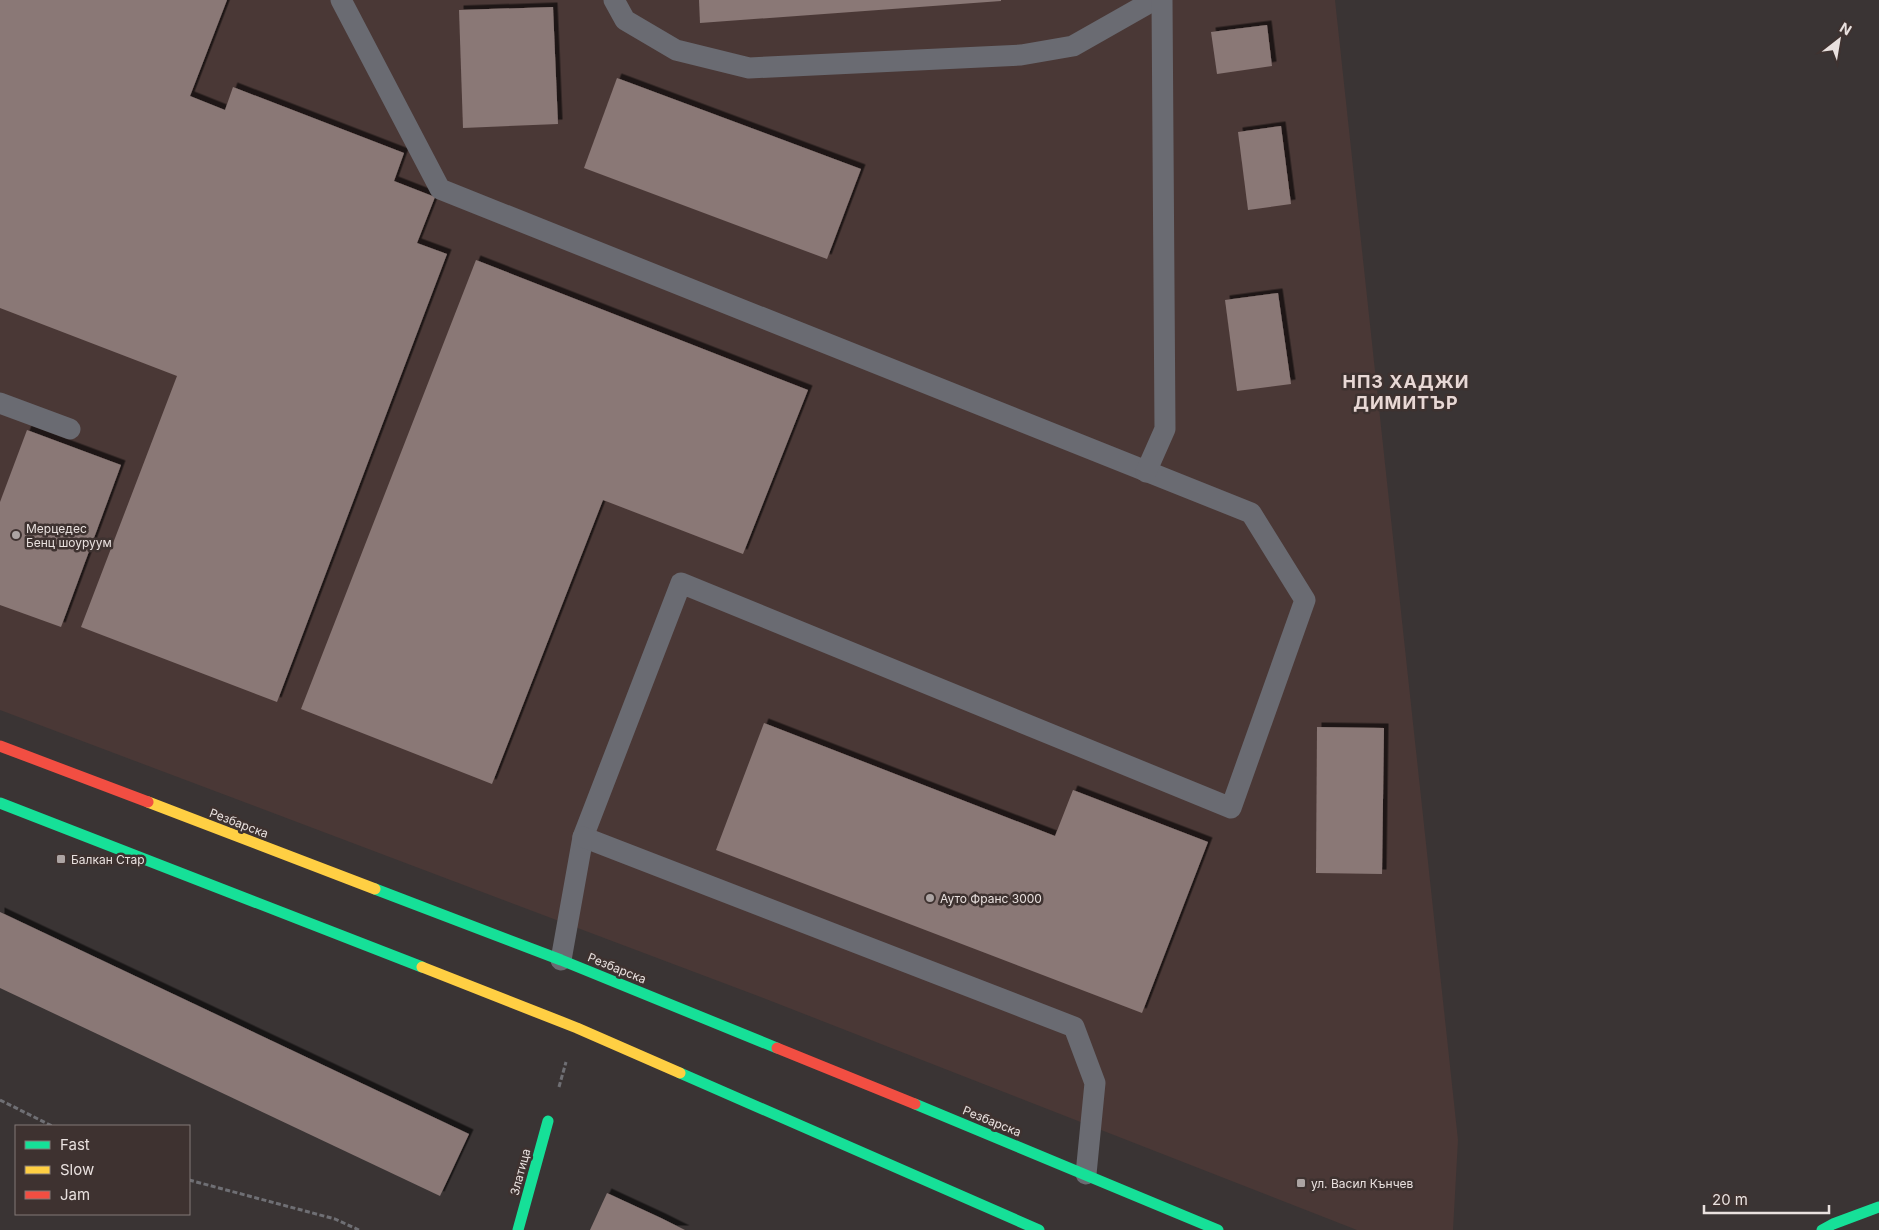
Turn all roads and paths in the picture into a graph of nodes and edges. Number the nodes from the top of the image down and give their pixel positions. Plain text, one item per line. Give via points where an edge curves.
1 (342, 0) edge
2 (614, 0) edge
3 (1154, 0) edge
4 (1162, 0) edge
5 (0, 403) edge
6 (70, 429) dead end
7 (1146, 472) junction
8 (0, 746) edge
9 (0, 803) edge
10 (583, 837) junction
11 (561, 960) junction
12 (577, 1028) junction
13 (0, 1100) edge
14 (548, 1121) joint
15 (50, 1125) edge
16 (1086, 1174) junction
17 (190, 1180) edge
18 (1879, 1207) edge
19 (359, 1230) edge
20 (518, 1230) edge
21 (1039, 1230) edge
22 (1218, 1230) edge
23 (1822, 1230) edge

1 - 7 lane via 440,189
2 - 3 lane via 625,20 676,50 748,68 1021,54 1073,46
4 - 7 lane via 1165,428
5 - 6 lane
7 - 10 lane via 1251,513 1305,600 1231,808 681,583
8 - 11 street, Резбарска
9 - 12 street
10 - 11 lane
10 - 16 lane via 1074,1027 1095,1083
11 - 16 street, Резбарска
12 - 14 path
12 - 21 street
13 - 15 path
14 - 20 street, Златица
16 - 22 street, Резбарска
17 - 19 path via 336,1219
18 - 23 street

